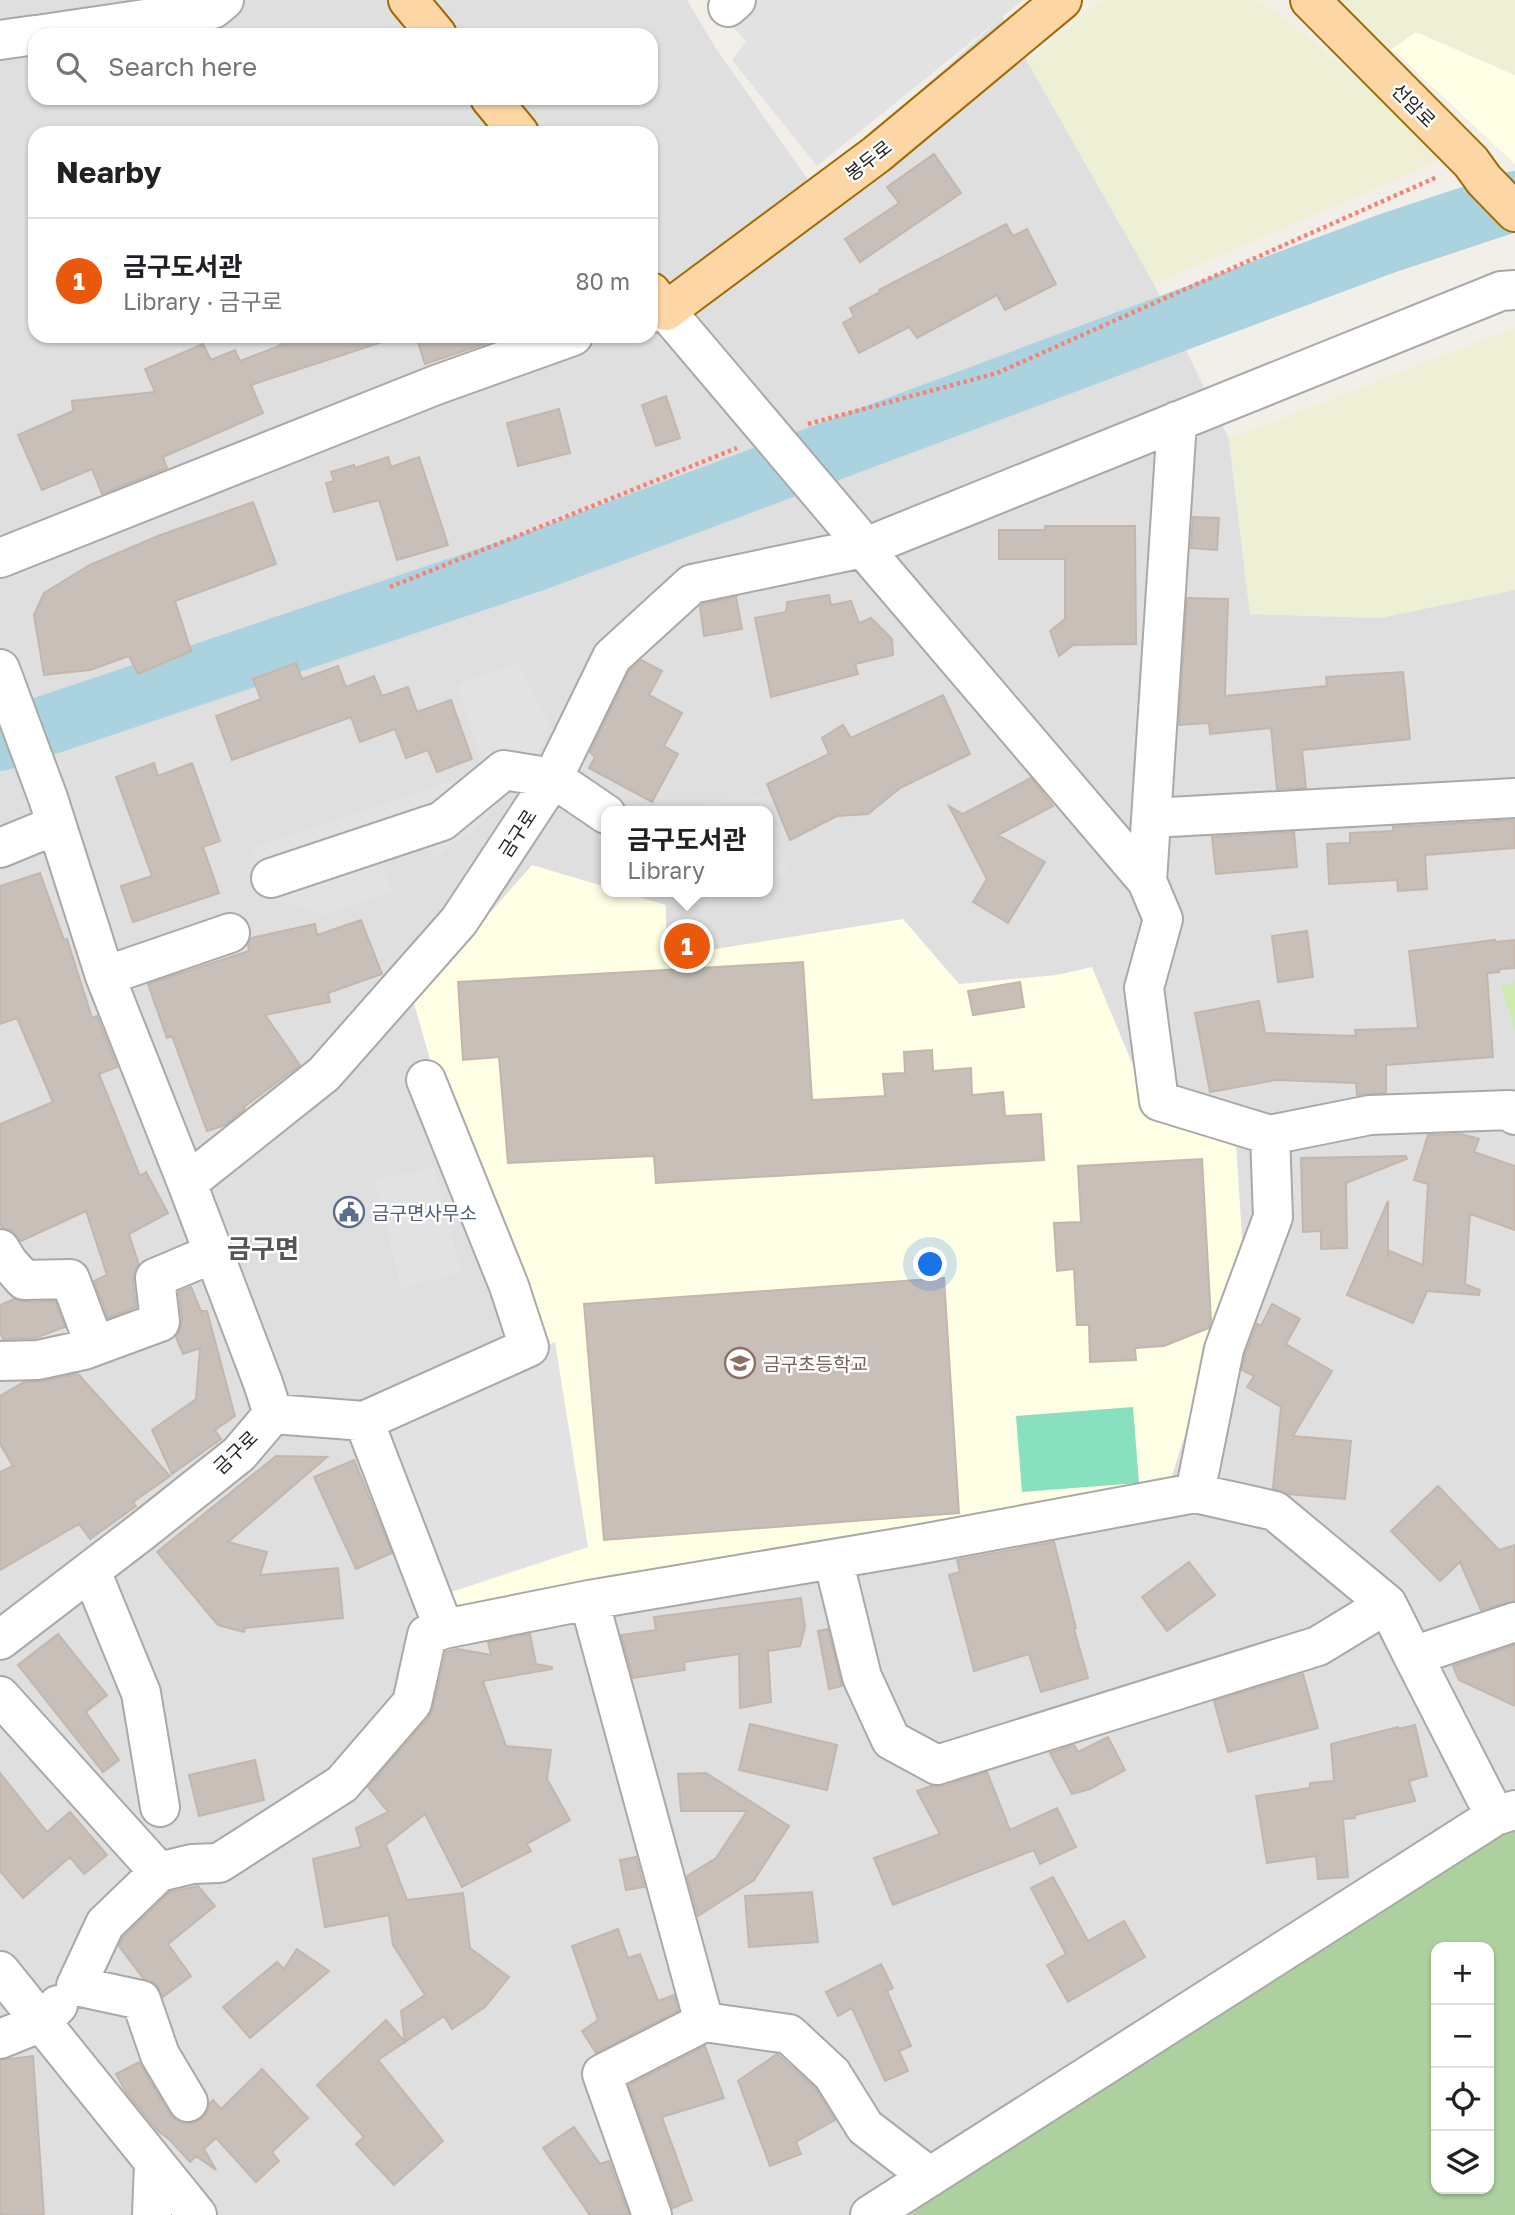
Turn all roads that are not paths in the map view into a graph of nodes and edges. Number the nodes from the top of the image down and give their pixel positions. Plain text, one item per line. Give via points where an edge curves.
1 (224, 0) edge
2 (408, 0) edge
3 (1062, 0) edge
4 (1310, 0) edge
5 (84, 28) edge
6 (432, 28) edge
7 (28, 36) edge
8 (0, 40) edge
9 (496, 105) edge
10 (513, 126) edge
11 (1515, 212) edge
12 (1515, 290) edge
13 (658, 304) edge
14 (658, 307) edge
15 (553, 343) edge
16 (1177, 421) junction
17 (859, 541) junction
18 (0, 558) edge
19 (0, 669) edge
20 (553, 778) junction
21 (1515, 797) edge
22 (601, 810) edge
23 (52, 812) junction
24 (1151, 818) junction
25 (0, 848) edge
26 (271, 878) dead end
27 (1147, 881) junction
28 (230, 933) dead end
29 (105, 976) junction
30 (426, 1080) dead end
31 (1515, 1115) edge
32 (1270, 1135) junction
33 (187, 1183) junction
34 (0, 1248) edge
35 (214, 1253) junction
36 (95, 1346) junction
37 (0, 1361) edge
38 (273, 1414) junction
39 (364, 1421) junction
40 (1195, 1493) junction
41 (833, 1559) junction
42 (91, 1571) junction
43 (589, 1600) junction
44 (1387, 1604) junction
45 (1515, 1622) edge
46 (444, 1629) junction
47 (0, 1640) edge
48 (1413, 1656) junction
49 (0, 1696) edge
50 (159, 1807) dead end
51 (1505, 1813) edge
52 (159, 1872) junction
53 (0, 1971) edge
54 (76, 1986) junction
55 (42, 2022) junction
56 (704, 2022) junction
57 (0, 2039) edge
58 (188, 2102) dead end
59 (154, 2163) junction
60 (930, 2177) junction
61 (152, 2215) edge
62 (197, 2215) edge
63 (652, 2215) edge
64 (870, 2215) edge

1 - 5 street via 213,9
2 - 6 main road
3 - 13 main road, 봉두로 via 877,154
4 - 11 main road, 선암로
7 - 8 street
9 - 10 main road
12 - 16 street, 금구로 via 1501,291
14 - 17 street
15 - 18 street
16 - 17 street, 금구로
16 - 24 street
17 - 20 street, 금구로 via 692,584 612,657
17 - 27 street
19 - 23 street, 금구로
20 - 22 street
20 - 26 street via 504,770 442,821
20 - 33 street, 금구로 via 459,921 324,1074
21 - 24 street
23 - 25 street
23 - 29 street, 금구로
24 - 27 street
27 - 32 street via 1163,919 1144,988 1159,1101
28 - 29 street
29 - 33 street, 금구로
30 - 39 street via 509,1286 528,1347
31 - 32 street via 1510,1110 1370,1115
32 - 40 street via 1273,1217 1224,1349
33 - 35 street, 금구로
34 - 36 street via 24,1280 70,1279
35 - 36 street via 155,1278 159,1322
35 - 38 street, 금구로
36 - 37 street via 38,1360
38 - 39 street
38 - 42 street, 금구로 via 239,1454
39 - 46 street
40 - 41 street
40 - 44 street via 1275,1511
41 - 43 street
41 - 44 street via 862,1677 891,1740 937,1765 1318,1646
42 - 47 street, 금구로
42 - 50 street via 141,1693
43 - 46 street
43 - 56 street
44 - 48 street
45 - 48 street
46 - 52 street via 427,1635 412,1703 342,1784 219,1863
48 - 51 street
49 - 52 street
51 - 60 street
52 - 54 street via 105,1924
53 - 55 street
54 - 55 street
54 - 58 street via 141,2000 159,2055
55 - 57 street
55 - 59 street
56 - 60 street via 789,2034 832,2074 865,2127
56 - 63 street via 602,2074
59 - 61 street
59 - 62 street
60 - 64 street

